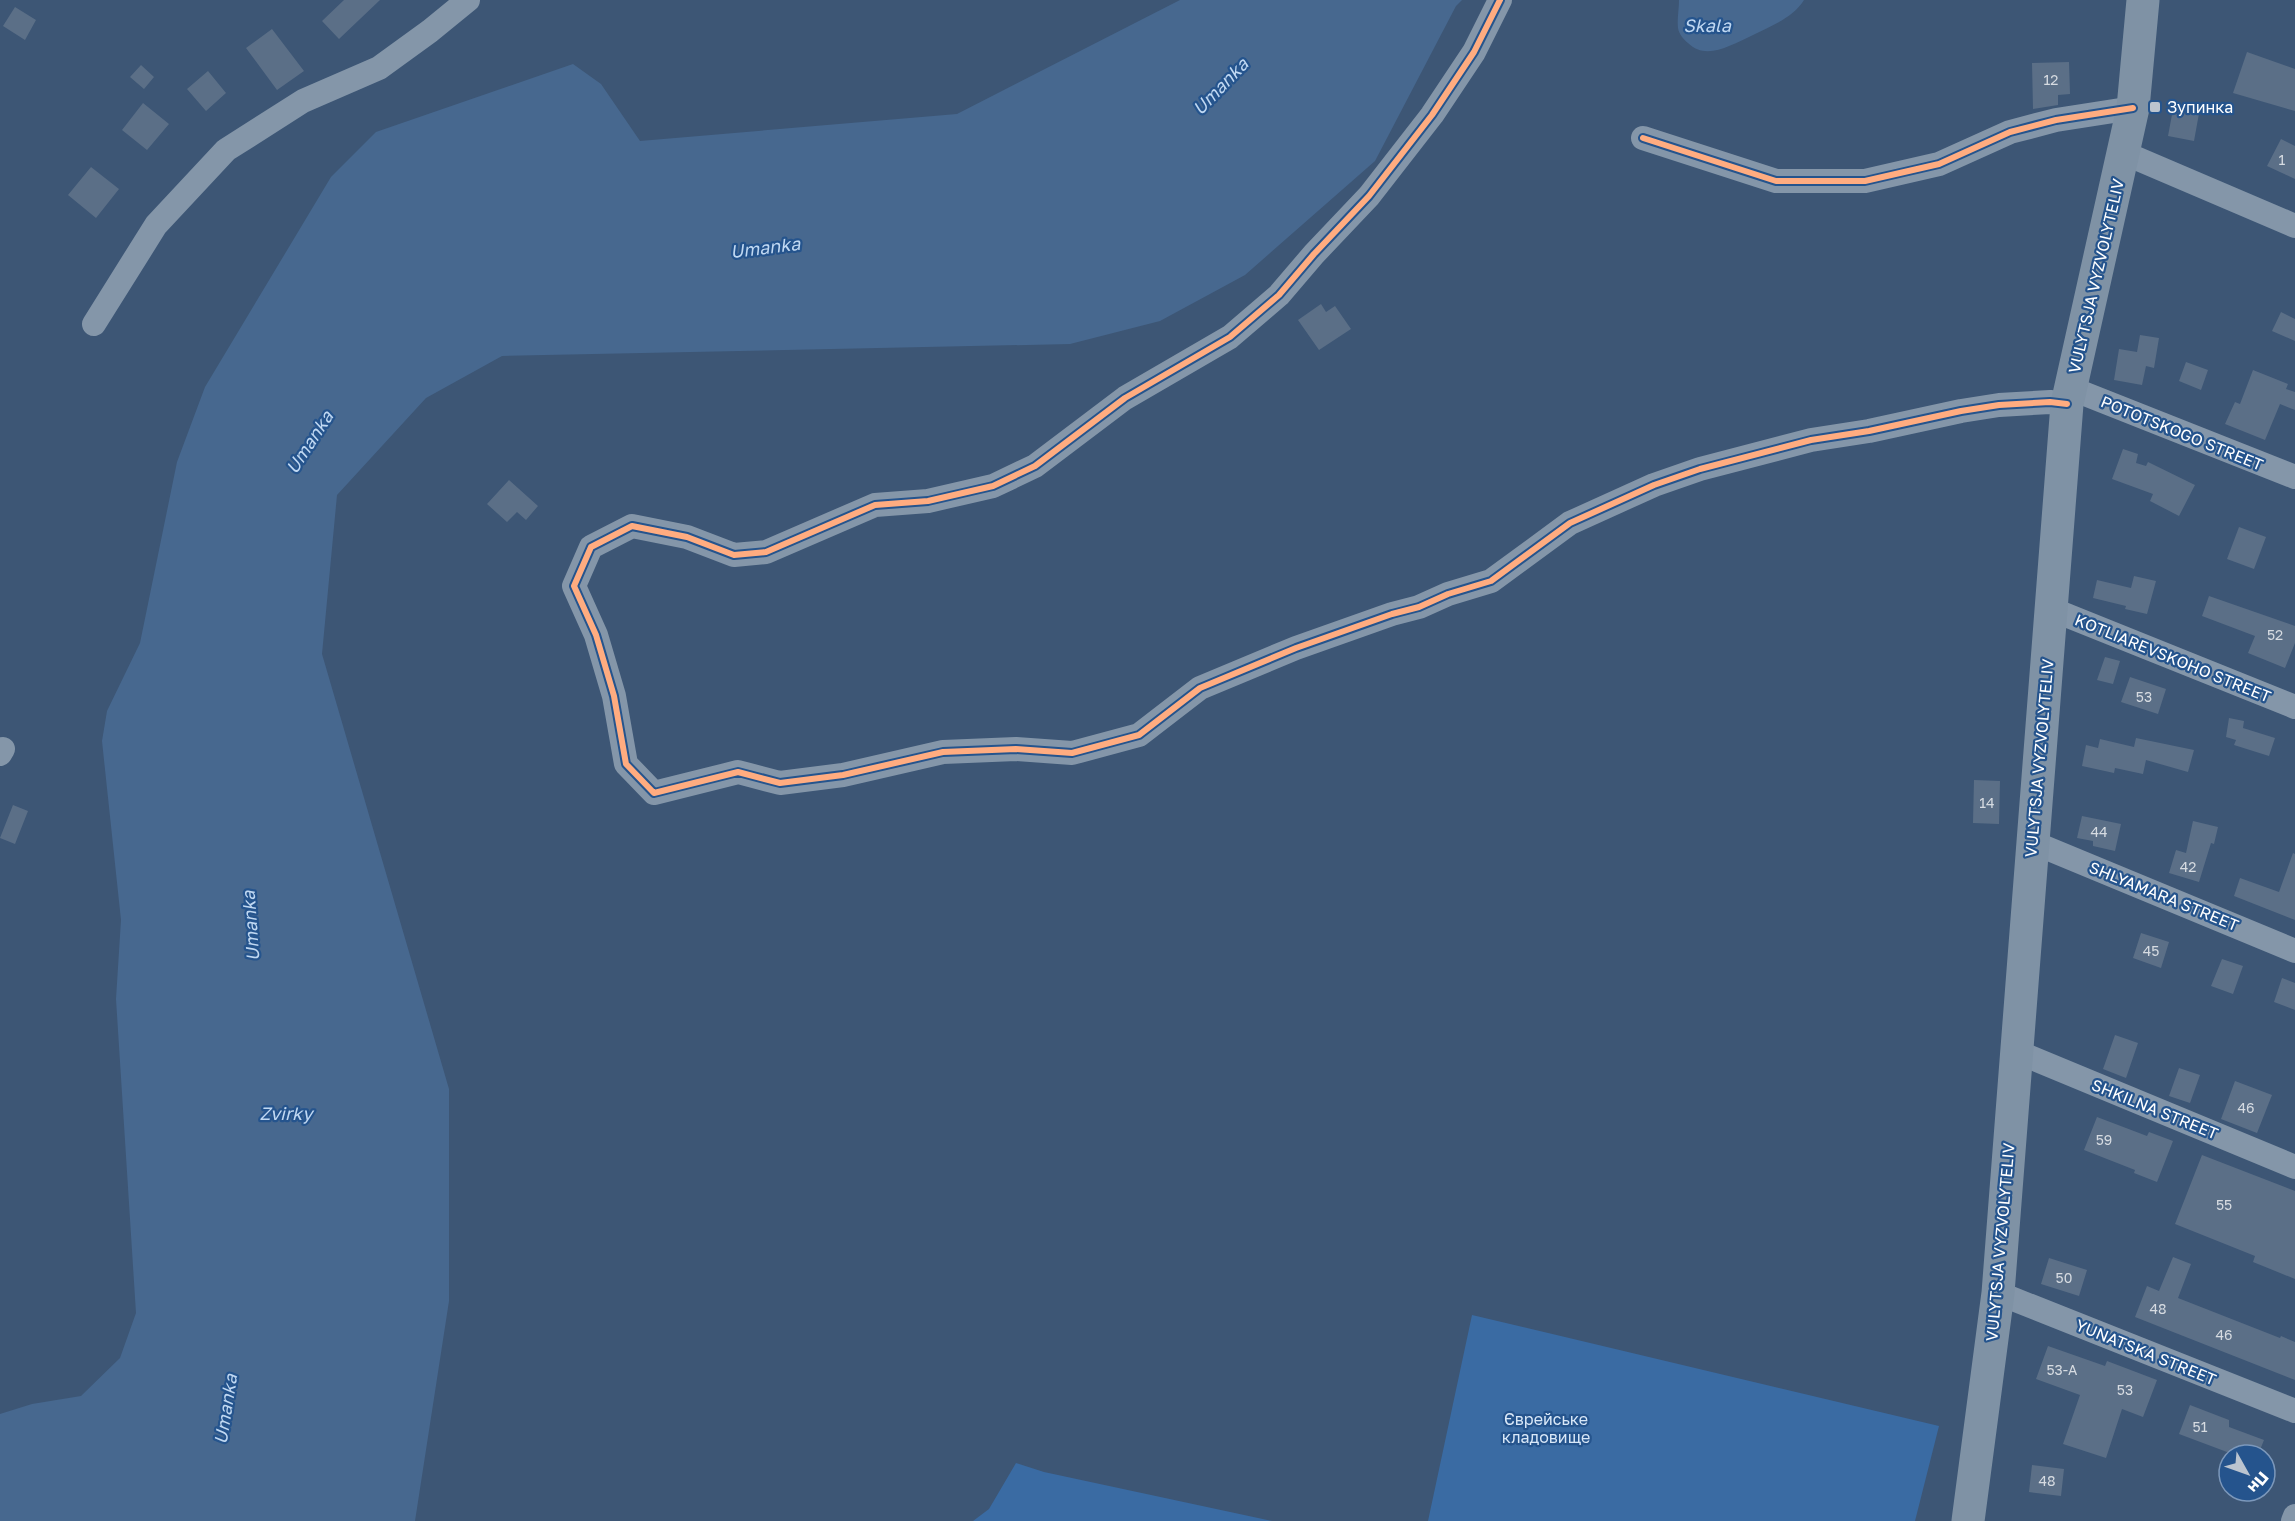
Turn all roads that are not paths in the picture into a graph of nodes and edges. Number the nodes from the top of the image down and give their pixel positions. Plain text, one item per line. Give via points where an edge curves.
1 (468, 0) edge
2 (1500, 0) edge
3 (2143, 0) edge
4 (2133, 108) junction
5 (1643, 138) dead end
6 (2124, 153) junction
7 (2293, 221) edge
8 (94, 324) dead end
9 (2068, 396) junction
10 (2295, 477) edge
11 (2051, 609) junction
12 (2295, 706) edge
13 (2032, 842) junction
14 (2295, 951) edge
15 (2015, 1051) junction
16 (2295, 1167) edge
17 (1998, 1293) junction
18 (2295, 1411) edge
19 (2295, 1516) edge
20 (1973, 1519) edge
21 (2293, 1521) edge

1 - 8 street via 379,68 303,101 226,150 156,225
2 - 9 street, POTOTSKOGO STREET via 1474,52 1432,115 1369,196 1280,295 1230,337 1125,398 1035,466 993,486 928,501 875,506 766,552 734,555 687,537 632,526 591,547 574,586 596,635 614,696 626,764 654,793 738,772 780,783 843,775 943,752 1016,749 1072,753 1139,735 1200,688 1264,661 1491,582 1569,523 1654,485 1812,440 1961,411 2050,402
3 - 4 main road, VULYTSJA VYZVOLYTELIV
4 - 5 street via 2010,132 1939,164 1865,182 1776,181
4 - 6 main road, VULYTSJA VYZVOLYTELIV
6 - 7 street
6 - 9 main road, VULYTSJA VYZVOLYTELIV
9 - 10 street, POTOTSKOGO STREET
9 - 11 main road, VULYTSJA VYZVOLYTELIV
11 - 12 street, KOTLIAREVSKOHO STREET
11 - 13 main road, VULYTSJA VYZVOLYTELIV
13 - 14 street, SHLYAMARA STREET
13 - 15 main road, VULYTSJA VYZVOLYTELIV
15 - 16 street, SHKILNA STREET
15 - 17 main road, VULYTSJA VYZVOLYTELIV
17 - 18 street, YUNATSKA STREET
17 - 20 main road, VULYTSJA VYZVOLYTELIV
19 - 21 street

